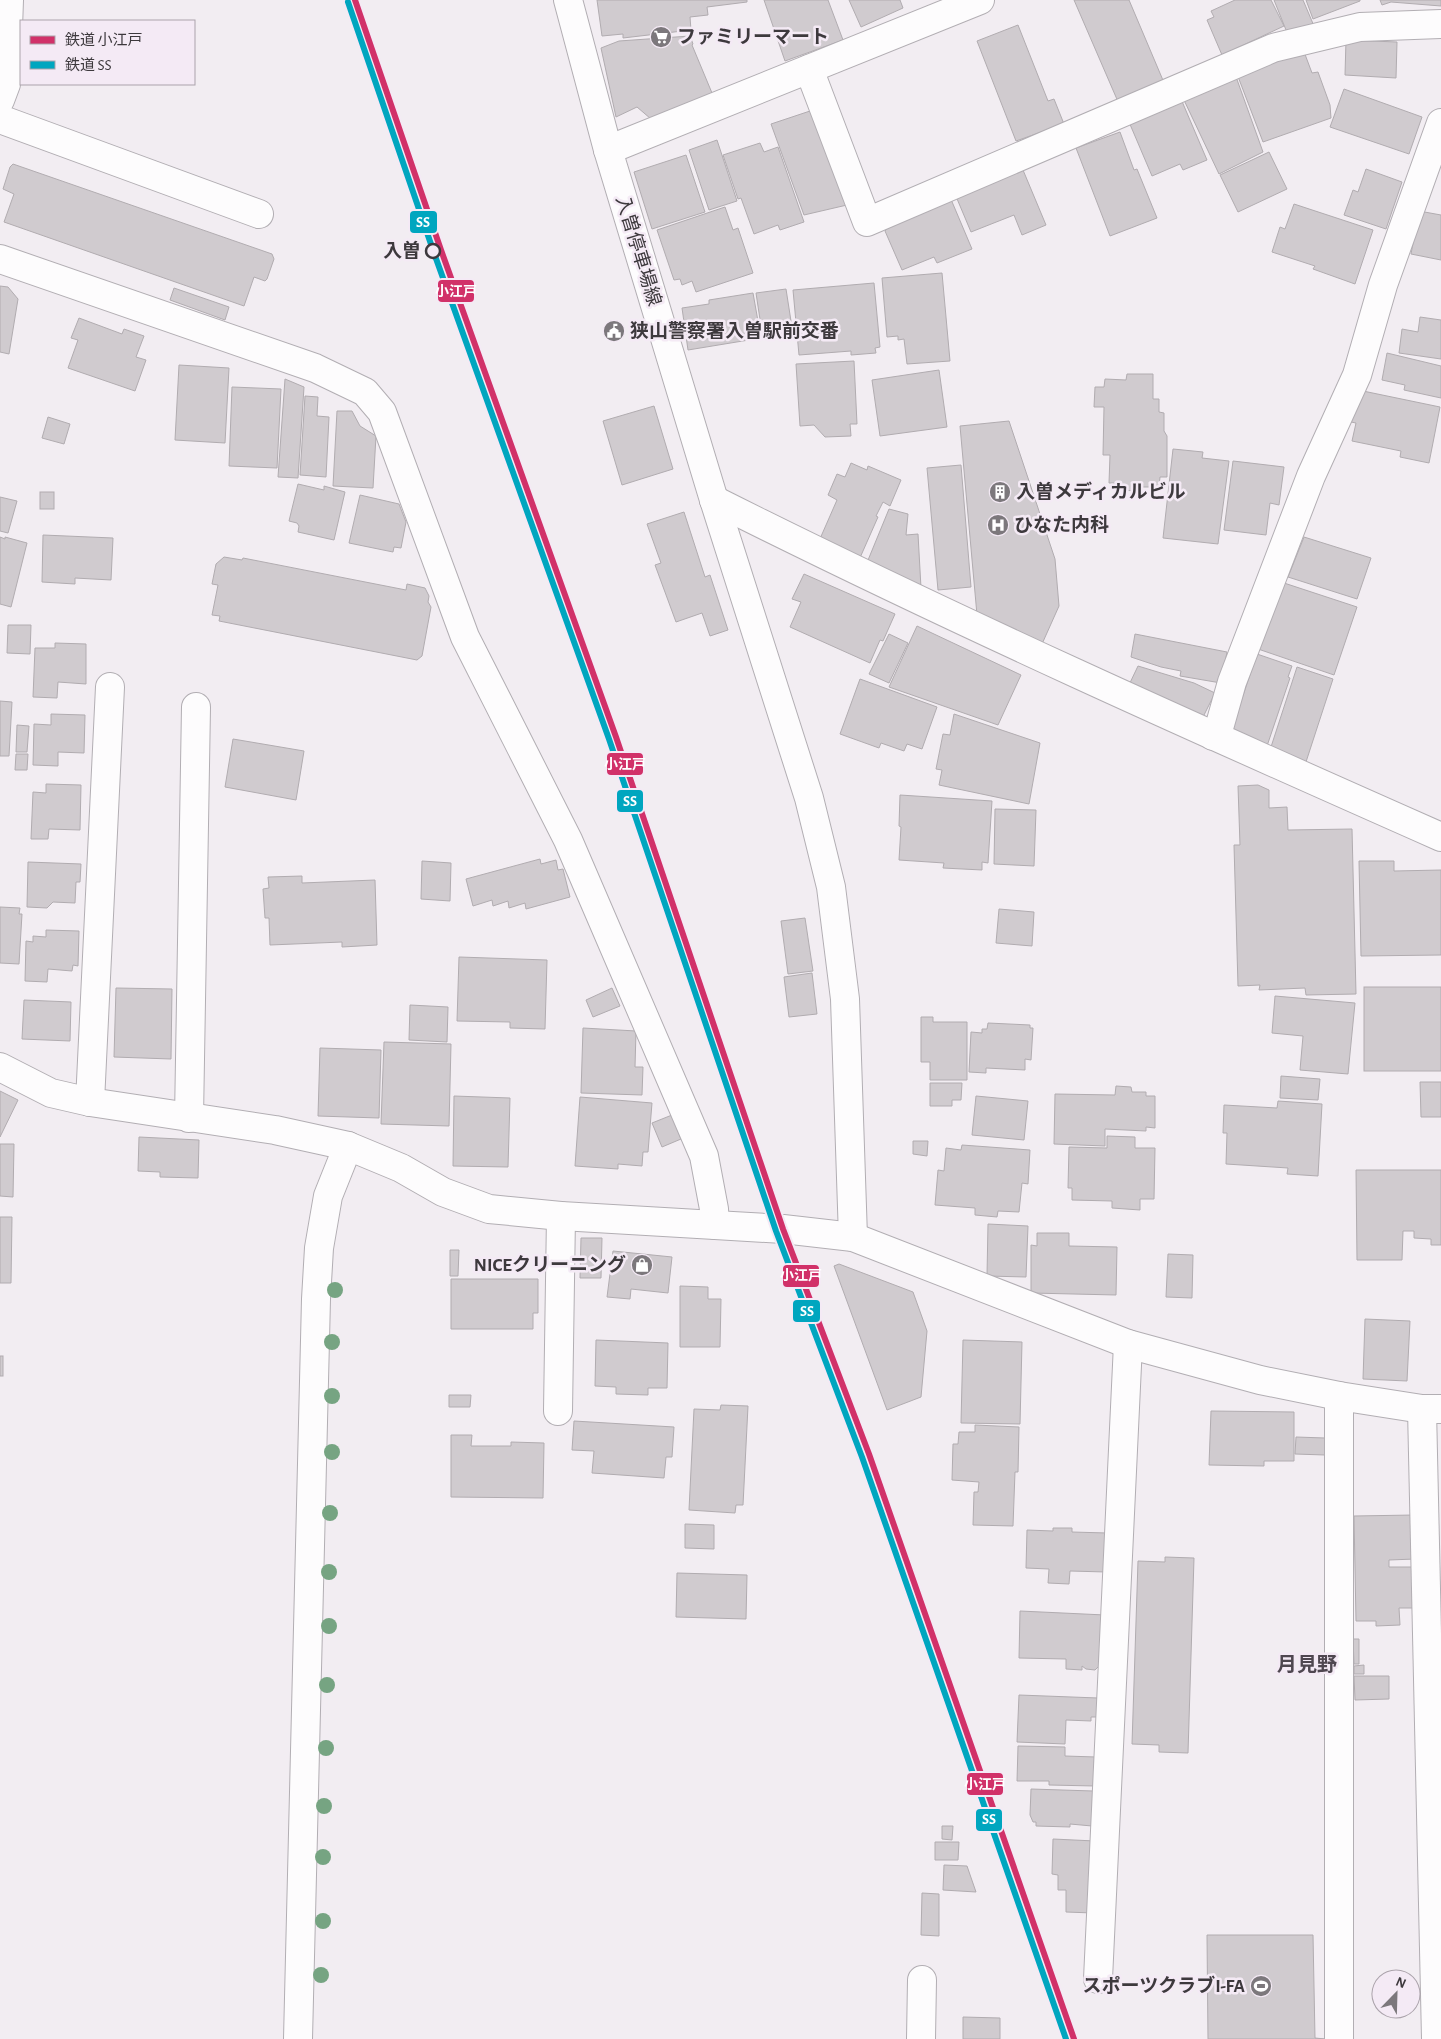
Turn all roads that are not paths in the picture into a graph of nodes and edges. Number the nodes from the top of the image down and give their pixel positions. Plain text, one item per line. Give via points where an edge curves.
1 (9, 0) edge
2 (568, 0) edge
3 (980, 0) edge
4 (1441, 24) edge
5 (809, 68) junction
6 (0, 100) edge
7 (0, 119) edge
8 (1441, 122) edge
9 (608, 150) junction
10 (259, 214) dead end
11 (0, 259) edge
12 (714, 500) junction
13 (110, 687) dead end
14 (196, 708) dead end
15 (1213, 736) junction
16 (1441, 837) edge
17 (0, 1067) edge
18 (90, 1102) junction
19 (189, 1118) junction
20 (348, 1146) junction
21 (562, 1216) junction
22 (715, 1225) junction
23 (853, 1237) junction
24 (1128, 1344) junction
25 (1339, 1396) junction
26 (1432, 1409) edge
27 (558, 1411) dead end
28 (1098, 1979) dead end
29 (922, 1980) dead end
30 (298, 2039) edge
31 (921, 2039) edge
32 (1338, 2039) edge
33 (1436, 2039) edge

1 - 6 street via 6,84
2 - 9 street, 入曽停車場線
3 - 5 street
4 - 5 street via 1360,27 1273,48 867,222
5 - 9 street
7 - 10 street
8 - 15 street via 1383,285 1357,375 1311,476 1232,682 1219,728
9 - 12 street, 入曽停車場線
11 - 22 street via 315,368 365,392 382,412 465,636 568,840 704,1156
12 - 15 street
12 - 23 street, 入曽停車場線 via 809,798 831,887 845,999
13 - 18 street
14 - 19 street
15 - 16 street
17 - 18 street via 51,1093
18 - 19 street
19 - 20 street via 275,1130
20 - 21 street via 401,1168 443,1192 489,1209
20 - 30 street via 328,1196 319,1248 316,1299
21 - 22 street
21 - 27 street
22 - 23 street
23 - 24 street
24 - 25 street via 1260,1380
24 - 28 street
25 - 26 street
25 - 32 street
26 - 33 street
29 - 31 street

